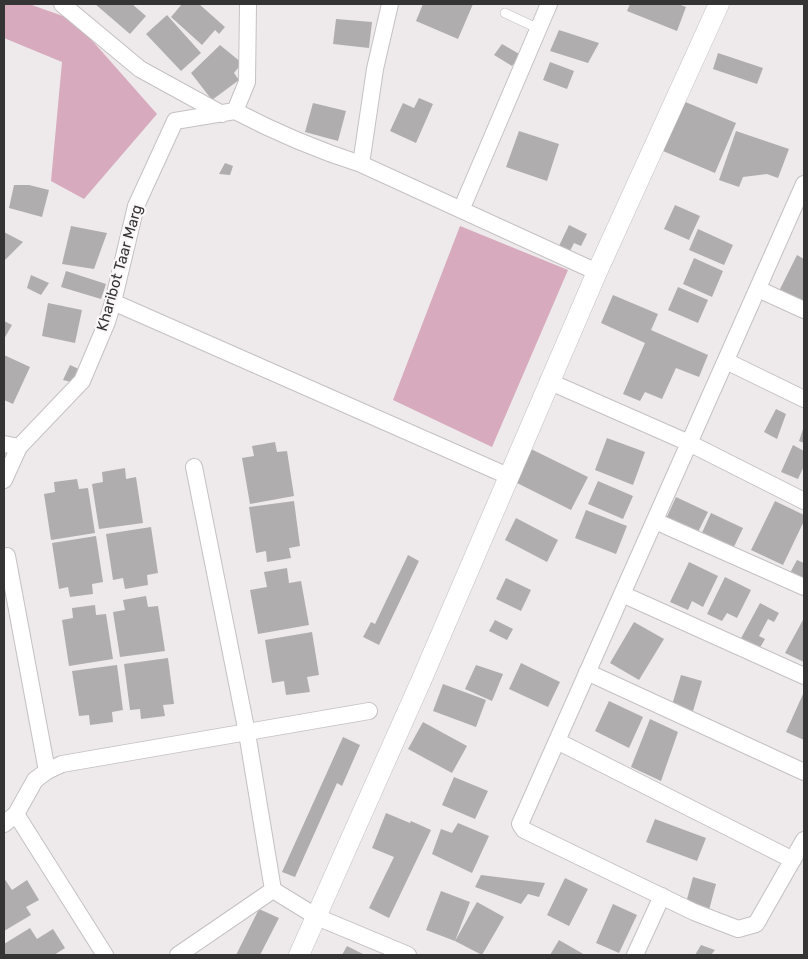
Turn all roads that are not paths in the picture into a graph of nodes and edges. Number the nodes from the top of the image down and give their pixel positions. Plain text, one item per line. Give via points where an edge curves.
1 (62, 4) edge
2 (248, 4) edge
3 (390, 4) edge
4 (549, 4) edge
5 (719, 4) edge
6 (505, 13) dead end
7 (538, 29) junction
8 (229, 112) junction
9 (361, 164) junction
10 (804, 186) edge
11 (461, 210) junction
12 (596, 272) junction
13 (758, 290) junction
14 (113, 302) junction
15 (804, 310) edge
16 (726, 361) junction
17 (548, 381) junction
18 (804, 399) edge
19 (689, 443) junction
20 (11, 446) edge
21 (194, 466) dead end
22 (508, 476) junction
23 (4, 480) edge
24 (804, 501) edge
25 (655, 521) junction
26 (7, 556) dead end
27 (804, 587) edge
28 (622, 594) junction
29 (587, 672) junction
30 (804, 676) edge
31 (369, 711) dead end
32 (247, 733) junction
33 (557, 741) junction
34 (46, 771) junction
35 (804, 772) edge
36 (10, 819) edge
37 (804, 840) edge
38 (793, 860) junction
39 (273, 890) junction
40 (662, 896) junction
41 (317, 917) junction
42 (105, 955) edge
43 (178, 955) edge
44 (299, 955) edge
45 (408, 955) edge
46 (635, 955) edge

1 - 8 street via 140,69
2 - 8 street via 247,82
3 - 9 street via 375,68
4 - 7 street
5 - 12 street
6 - 7 lane
7 - 11 street
8 - 9 street
8 - 14 street, Kharibot Taar Marg via 175,121 136,206
9 - 11 street
10 - 13 street
11 - 12 street
12 - 17 street
13 - 15 street
13 - 16 street
14 - 20 street, Kharibot Taar Marg via 82,381
14 - 22 street
16 - 18 street
16 - 19 street
17 - 19 street
17 - 22 street
19 - 24 street
19 - 25 street
20 - 23 street, Kharibot Taar Marg
21 - 32 street
22 - 41 street
25 - 27 street
25 - 28 street
26 - 34 street
28 - 29 street
28 - 30 street
29 - 33 street
29 - 35 street
31 - 32 street
32 - 34 street via 62,764
32 - 39 street
33 - 38 street
33 - 40 street via 520,824 524,830
34 - 36 street via 35,780
36 - 42 street
37 - 38 street
38 - 40 street via 756,924 747,927 738,929
39 - 41 street
39 - 43 street
40 - 46 street
41 - 44 street
41 - 45 street

